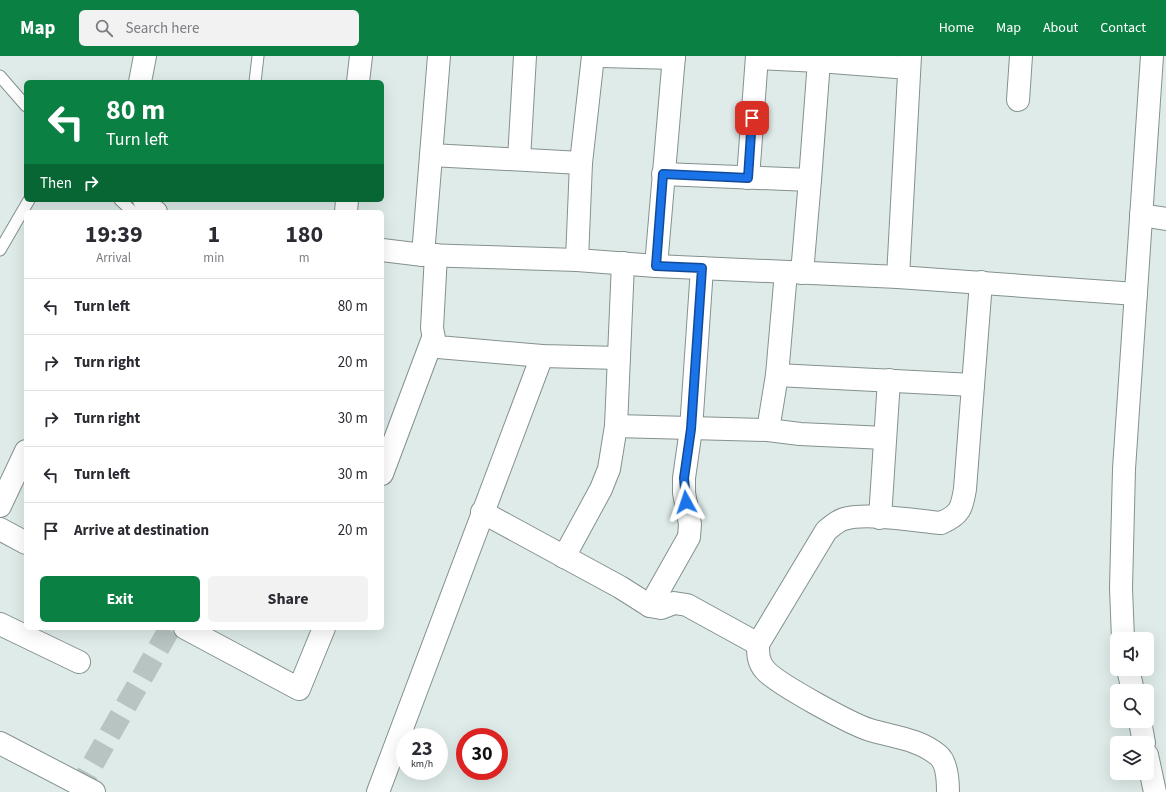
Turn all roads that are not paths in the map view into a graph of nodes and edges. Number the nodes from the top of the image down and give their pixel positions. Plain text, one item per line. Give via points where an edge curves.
1 (145, 56) edge
2 (258, 56) edge
3 (360, 56) edge
4 (439, 56) edge
5 (525, 56) edge
6 (592, 56) edge
7 (603, 56) edge
8 (1021, 56) edge
9 (1152, 56) edge
10 (674, 57) edge
11 (757, 57) edge
12 (819, 61) junction
13 (909, 62) edge
14 (0, 76) edge
15 (140, 80) edge
16 (256, 80) edge
17 (358, 80) edge
18 (1018, 100) dead end
19 (24, 104) edge
20 (430, 155) junction
21 (519, 159) junction
22 (581, 163) junction
23 (663, 174) junction
24 (748, 178) junction
25 (810, 180) junction
26 (28, 202) edge
27 (126, 202) edge
28 (146, 209) edge
29 (1141, 215) junction
30 (1166, 219) edge
31 (0, 250) edge
32 (384, 250) edge
33 (430, 255) junction
34 (577, 260) junction
35 (623, 264) junction
36 (656, 266) junction
37 (702, 268) junction
38 (794, 273) junction
39 (898, 277) junction
40 (980, 282) junction
41 (1136, 294) junction
42 (433, 338) junction
43 (542, 356) junction
44 (619, 358) junction
45 (777, 375) junction
46 (889, 380) junction
47 (973, 385) junction
48 (616, 426) junction
49 (691, 429) junction
50 (768, 430) junction
51 (886, 438) junction
52 (24, 455) edge
53 (384, 469) edge
54 (0, 506) edge
55 (482, 512) junction
56 (880, 518) junction
57 (0, 529) edge
58 (24, 542) edge
59 (564, 556) junction
60 (650, 606) junction
61 (0, 624) edge
62 (189, 630) edge
63 (323, 630) edge
64 (1124, 632) edge
65 (758, 644) junction
66 (79, 662) dead end
67 (0, 743) edge
68 (1152, 780) edge
69 (94, 792) edge
70 (378, 792) edge
71 (948, 792) edge
72 (1155, 792) edge

1 - 15 street
2 - 16 lane
3 - 17 street
4 - 20 street
5 - 21 street
6 - 22 street
7 - 10 street
8 - 18 street
9 - 29 street
10 - 23 street
11 - 12 street
11 - 24 street
12 - 13 street
12 - 25 street
13 - 39 street
14 - 19 lane
20 - 21 street
20 - 33 street
21 - 22 street
22 - 34 street
23 - 24 street
23 - 36 street
24 - 25 street
25 - 38 street
26 - 31 lane
27 - 28 lane
29 - 30 street
29 - 41 street
32 - 33 street
33 - 34 street
33 - 42 street
34 - 35 street
35 - 36 street
35 - 44 street
36 - 37 street
37 - 38 street
37 - 49 street
38 - 39 street
38 - 45 street
39 - 40 street
40 - 41 street
40 - 47 street
41 - 64 street via 1124,469 1121,588
42 - 43 street via 435,344 445,349
42 - 53 street
43 - 44 street
43 - 55 street
44 - 48 street
45 - 46 street
45 - 50 street
46 - 47 street
46 - 51 street
47 - 56 street via 962,507 953,518 941,523
48 - 49 street
48 - 59 street via 609,468 601,489
49 - 50 street
49 - 60 street via 684,478 690,524 689,537
50 - 51 street
51 - 56 street
52 - 54 street
55 - 59 street
55 - 70 street
56 - 65 street via 844,519 826,531
57 - 58 street
59 - 60 street
60 - 65 street via 662,608 674,602 687,606
61 - 66 street
62 - 63 street via 299,688
65 - 71 street via 758,658 765,670 777,680 847,720 869,730 923,745 939,756 947,776
67 - 69 street
68 - 72 street

